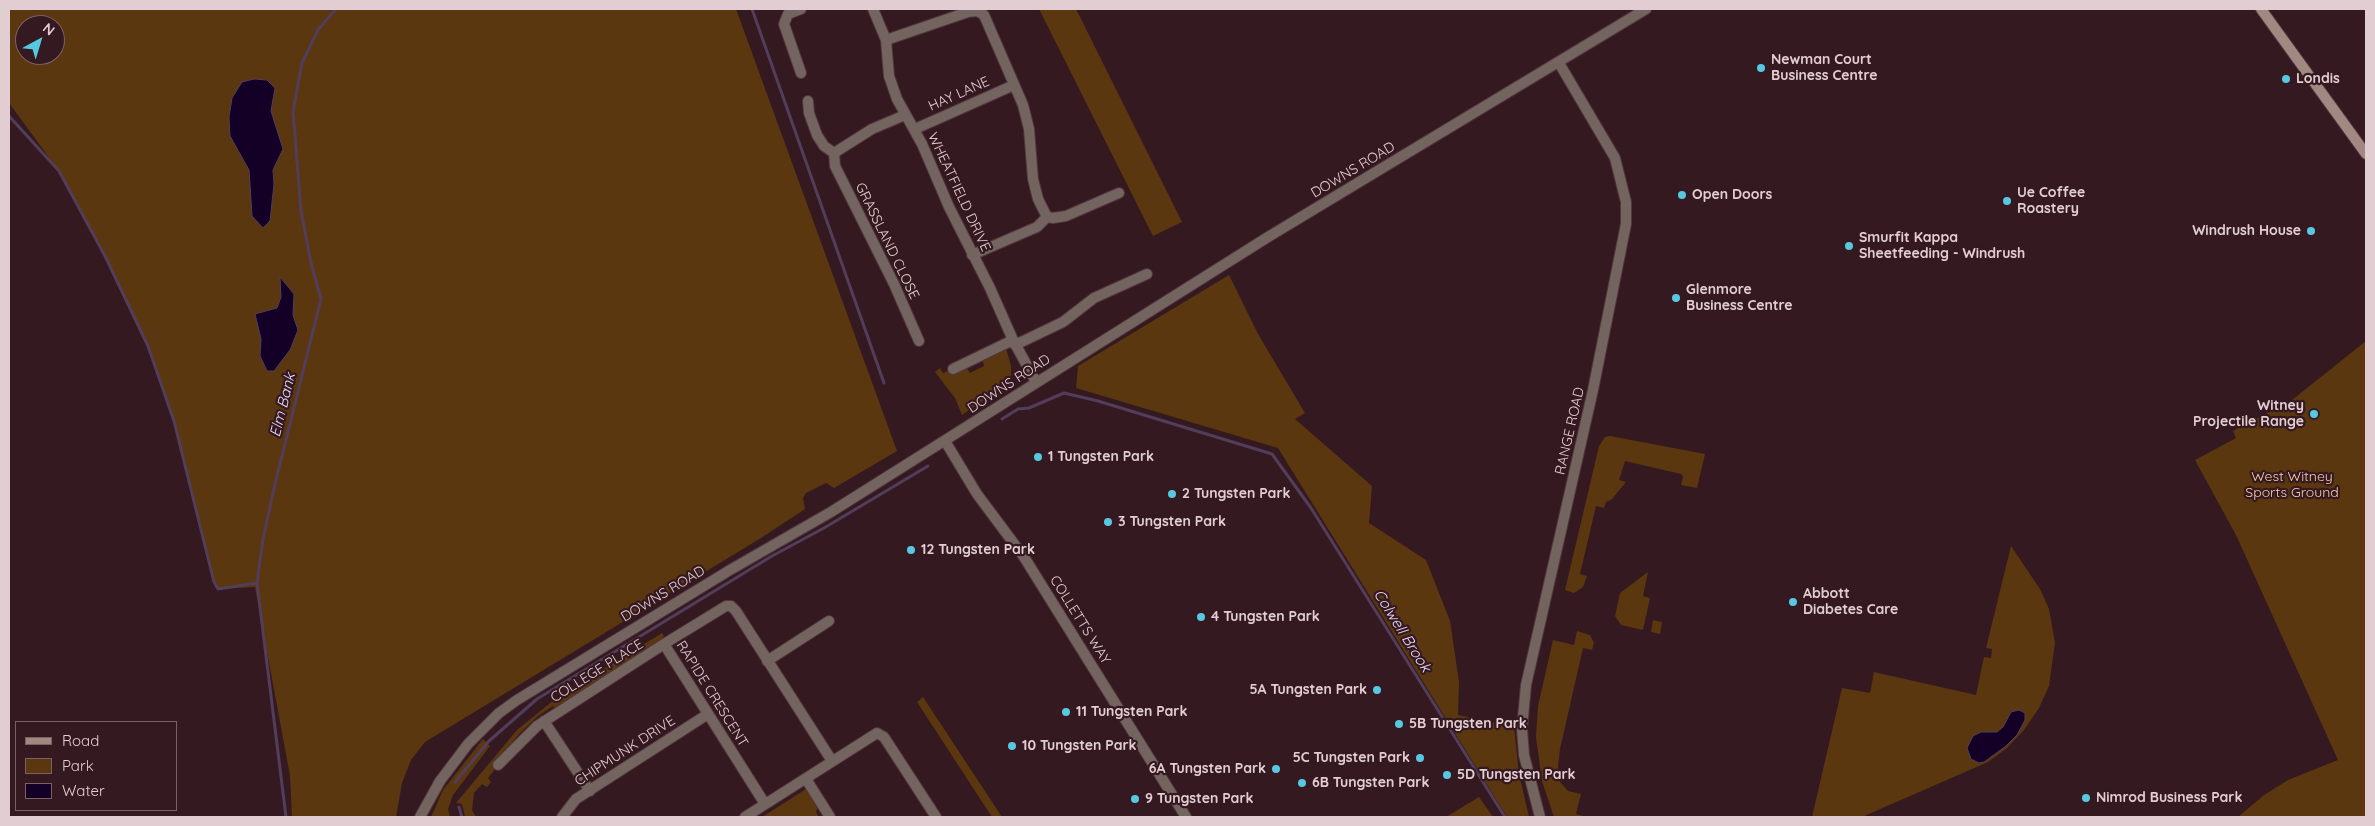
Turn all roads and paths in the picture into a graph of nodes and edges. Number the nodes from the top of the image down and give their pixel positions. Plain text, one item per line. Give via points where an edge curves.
1 (802, 9) edge
2 (873, 9) edge
3 (1646, 9) edge
4 (2261, 9) edge
5 (977, 10) edge
6 (786, 11) edge
7 (886, 40) junction
8 (1559, 63) junction
9 (801, 73) dead end
10 (1014, 85) junction
11 (808, 101) dead end
12 (905, 115) junction
13 (915, 129) junction
14 (834, 153) junction
15 (2366, 154) edge
16 (1119, 193) dead end
17 (1047, 216) junction
18 (972, 255) junction
19 (1147, 274) dead end
20 (919, 341) dead end
21 (1014, 342) junction
22 (953, 369) dead end
23 (1036, 382) junction
24 (945, 441) junction
25 (829, 621) dead end
26 (664, 644) junction
27 (767, 661) junction
28 (708, 714) junction
29 (544, 721) junction
30 (832, 761) junction
31 (498, 765) dead end
32 (806, 779) junction
33 (590, 791) junction
34 (766, 804) junction
35 (420, 817) edge
36 (562, 817) edge
37 (745, 817) edge
38 (830, 817) edge
39 (936, 817) edge
40 (1186, 817) edge
41 (1540, 817) edge

1 - 6 street
2 - 7 street, WHEATFIELD DRIVE
3 - 8 street, DOWNS ROAD
4 - 15 main road
5 - 7 street
5 - 10 street via 987,21
6 - 9 street via 786,33
7 - 12 street, WHEATFIELD DRIVE via 891,83
8 - 23 street, DOWNS ROAD via 1357,182
8 - 41 street, RANGE ROAD via 1615,158 1626,202 1626,224 1593,390 1526,685 1522,729 1524,755
10 - 13 street, HAY LANE
10 - 17 street via 1027,117 1033,179
11 - 14 street, GRASSLAND CLOSE via 817,135
12 - 13 street, WHEATFIELD DRIVE
12 - 14 street via 872,129
13 - 18 street, WHEATFIELD DRIVE
14 - 20 street, GRASSLAND CLOSE via 835,166
16 - 17 street via 1066,216
17 - 18 street via 1037,227
18 - 21 street, WHEATFIELD DRIVE
19 - 21 street via 1094,298 1063,322
21 - 22 street
21 - 23 street, WHEATFIELD DRIVE
23 - 24 street, DOWNS ROAD
24 - 35 street, DOWNS ROAD via 517,700 468,744 440,782
24 - 40 street, COLLETTS WAY via 977,494 1024,557
25 - 27 street
26 - 27 street, RAPIDE CRESCENT via 731,606
26 - 28 street, RAPIDE CRESCENT
26 - 29 street, COLLEGE PLACE
27 - 30 street, RAPIDE CRESCENT
28 - 33 street, CHIPMUNK DRIVE
28 - 34 street, RAPIDE CRESCENT
29 - 31 street, COLLEGE PLACE
29 - 33 street, COLLEGE PLACE
30 - 32 street
30 - 39 street via 872,735 881,734
32 - 34 street
32 - 38 street
33 - 36 street, CHIPMUNK DRIVE via 570,804
34 - 37 street

